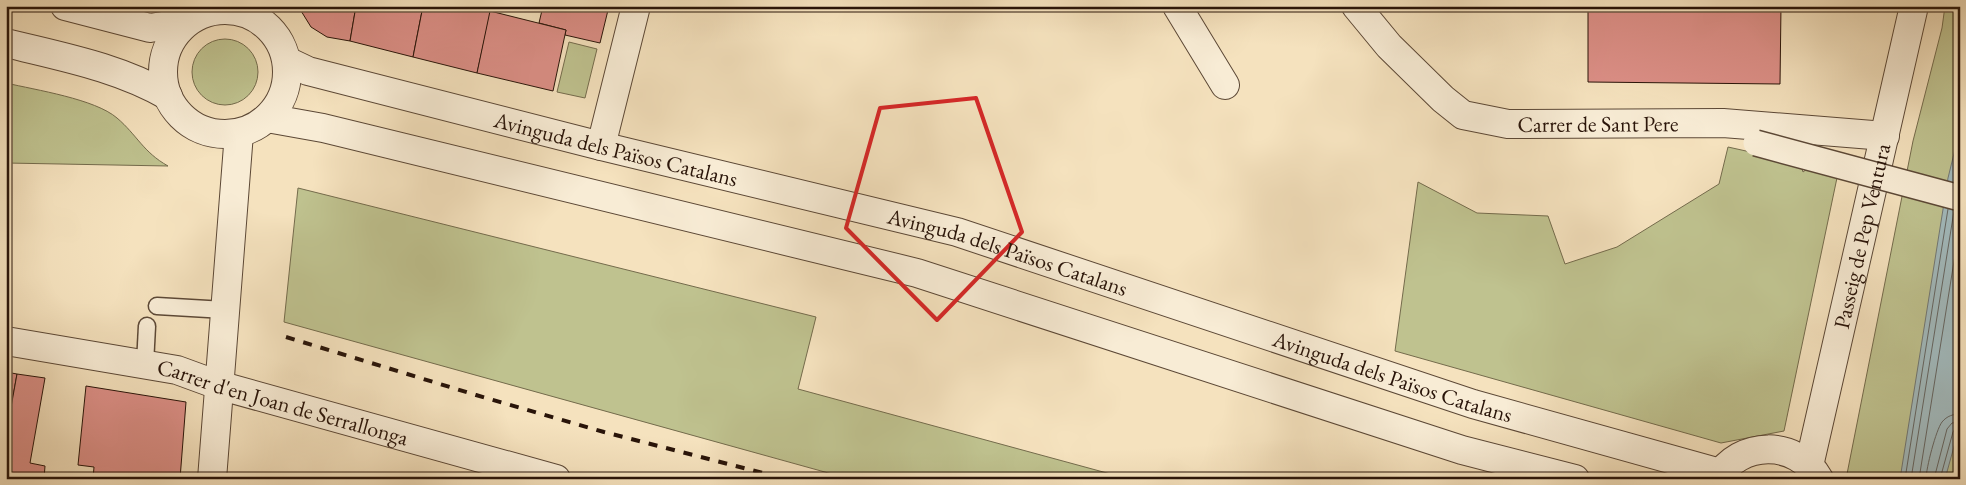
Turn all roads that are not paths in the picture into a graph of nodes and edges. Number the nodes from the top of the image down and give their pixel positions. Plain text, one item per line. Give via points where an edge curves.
1 (65, 6) edge
2 (636, 6) edge
3 (1177, 6) edge
4 (1356, 6) edge
5 (1914, 6) edge
6 (243, 9) edge
7 (192, 15) edge
8 (6, 43) edge
9 (287, 61) junction
10 (1225, 84) dead end
11 (168, 96) junction
12 (267, 118) junction
13 (239, 133) junction
14 (1885, 136) junction
15 (1756, 143) dead end
16 (601, 146) junction
17 (1960, 198) edge
18 (157, 306) dead end
19 (225, 310) junction
20 (147, 326) dead end
21 (6, 341) edge
22 (146, 364) junction
23 (218, 385) junction
24 (1814, 472) edge
25 (1718, 476) edge
26 (212, 479) edge
27 (556, 479) edge
28 (1575, 479) edge

1 - 7 street via 150,28
2 - 16 street
3 - 10 street
4 - 14 street, Carrer de Sant Pere via 1389,46 1463,115 1508,124 1723,122
5 - 14 street, Passeig de Pep Ventura
6 - 7 street
6 - 9 street via 272,30
7 - 11 street via 177,31 165,56 163,83
8 - 11 street via 106,68
9 - 12 street via 288,77 284,92
9 - 16 street, Avinguda dels Països Catalans via 308,70
11 - 13 street via 176,111 189,123 205,131
12 - 13 street
12 - 28 street, Avinguda dels Països Catalans via 323,128 917,273 1462,450
13 - 19 street
14 - 24 street, Passeig de Pep Ventura
15 - 17 street, bridge
16 - 25 street, Avinguda dels Països Catalans via 957,232 1473,404
18 - 19 lane
19 - 23 street
20 - 22 lane
21 - 22 street, Carrer d'en Joan de Serrallonga
22 - 23 street, Carrer d'en Joan de Serrallonga via 177,370
23 - 26 street
23 - 27 street, Carrer d'en Joan de Serrallonga
24 - 25 street via 1802,459 1783,450 1763,449 1743,454

